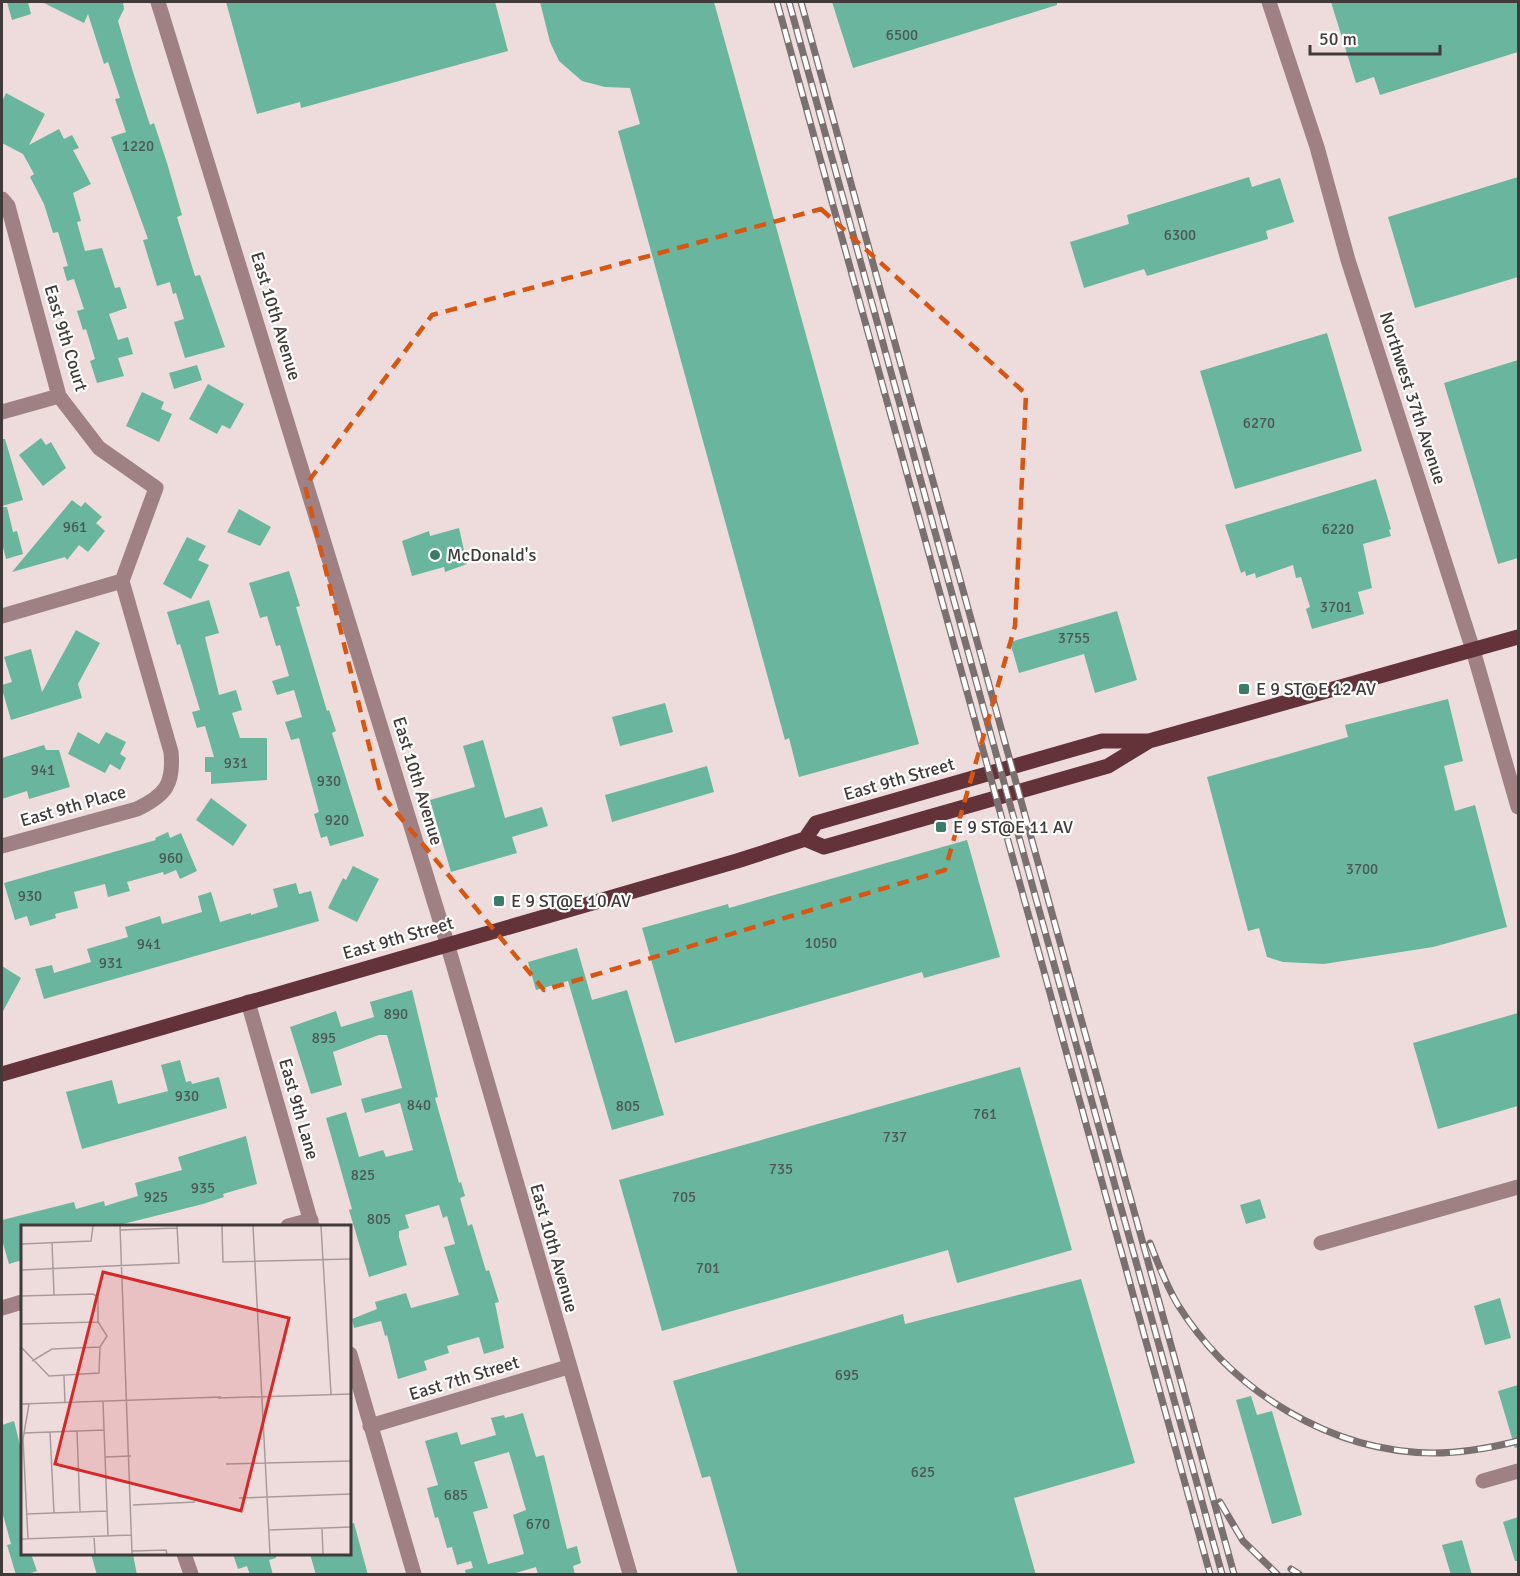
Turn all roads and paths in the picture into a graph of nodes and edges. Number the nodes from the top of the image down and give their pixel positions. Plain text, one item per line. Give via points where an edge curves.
1 (158, 2) edge
2 (1269, 2) edge
3 (2, 199) edge
4 (59, 396) junction
5 (2, 412) edge
6 (122, 581) junction
7 (2, 616) edge
8 (1518, 637) edge
9 (1473, 650) junction
10 (1149, 741) junction
11 (1518, 807) edge
12 (805, 839) junction
13 (2, 846) edge
14 (447, 943) junction
15 (248, 1002) junction
16 (2, 1074) edge
17 (1518, 1187) edge
18 (311, 1223) edge
19 (1321, 1243) dead end
20 (21, 1302) edge
21 (2, 1308) edge
22 (351, 1358) edge
23 (568, 1367) junction
24 (370, 1426) junction
25 (1518, 1471) edge
26 (1483, 1481) dead end
27 (184, 1555) edge
28 (191, 1575) edge
29 (414, 1575) edge
30 (630, 1575) edge

1 - 14 street, East 10th Avenue
2 - 9 street, Northwest 37th Avenue
3 - 4 street, East 9th Court via 9,207
4 - 5 street
4 - 6 street, East 9th Court via 99,448 156,489
6 - 7 street
6 - 13 street, East 9th Place via 171,752 173,771 165,790 154,801 137,808
8 - 9 main road
9 - 10 main road
9 - 11 street, Northwest 37th Avenue
10 - 12 main road, East 9th Street via 1108,766 824,847
10 - 12 main road, East 9th Street via 1101,741 816,823
12 - 14 main road, East 9th Street
14 - 15 main road, East 9th Street
14 - 23 street, East 10th Avenue
15 - 16 main road, East 9th Street
15 - 18 street, East 9th Lane
17 - 19 street
20 - 21 street
22 - 24 street
23 - 24 street, East 7th Street
23 - 30 street, East 10th Avenue
24 - 29 street
25 - 26 street
27 - 28 street

